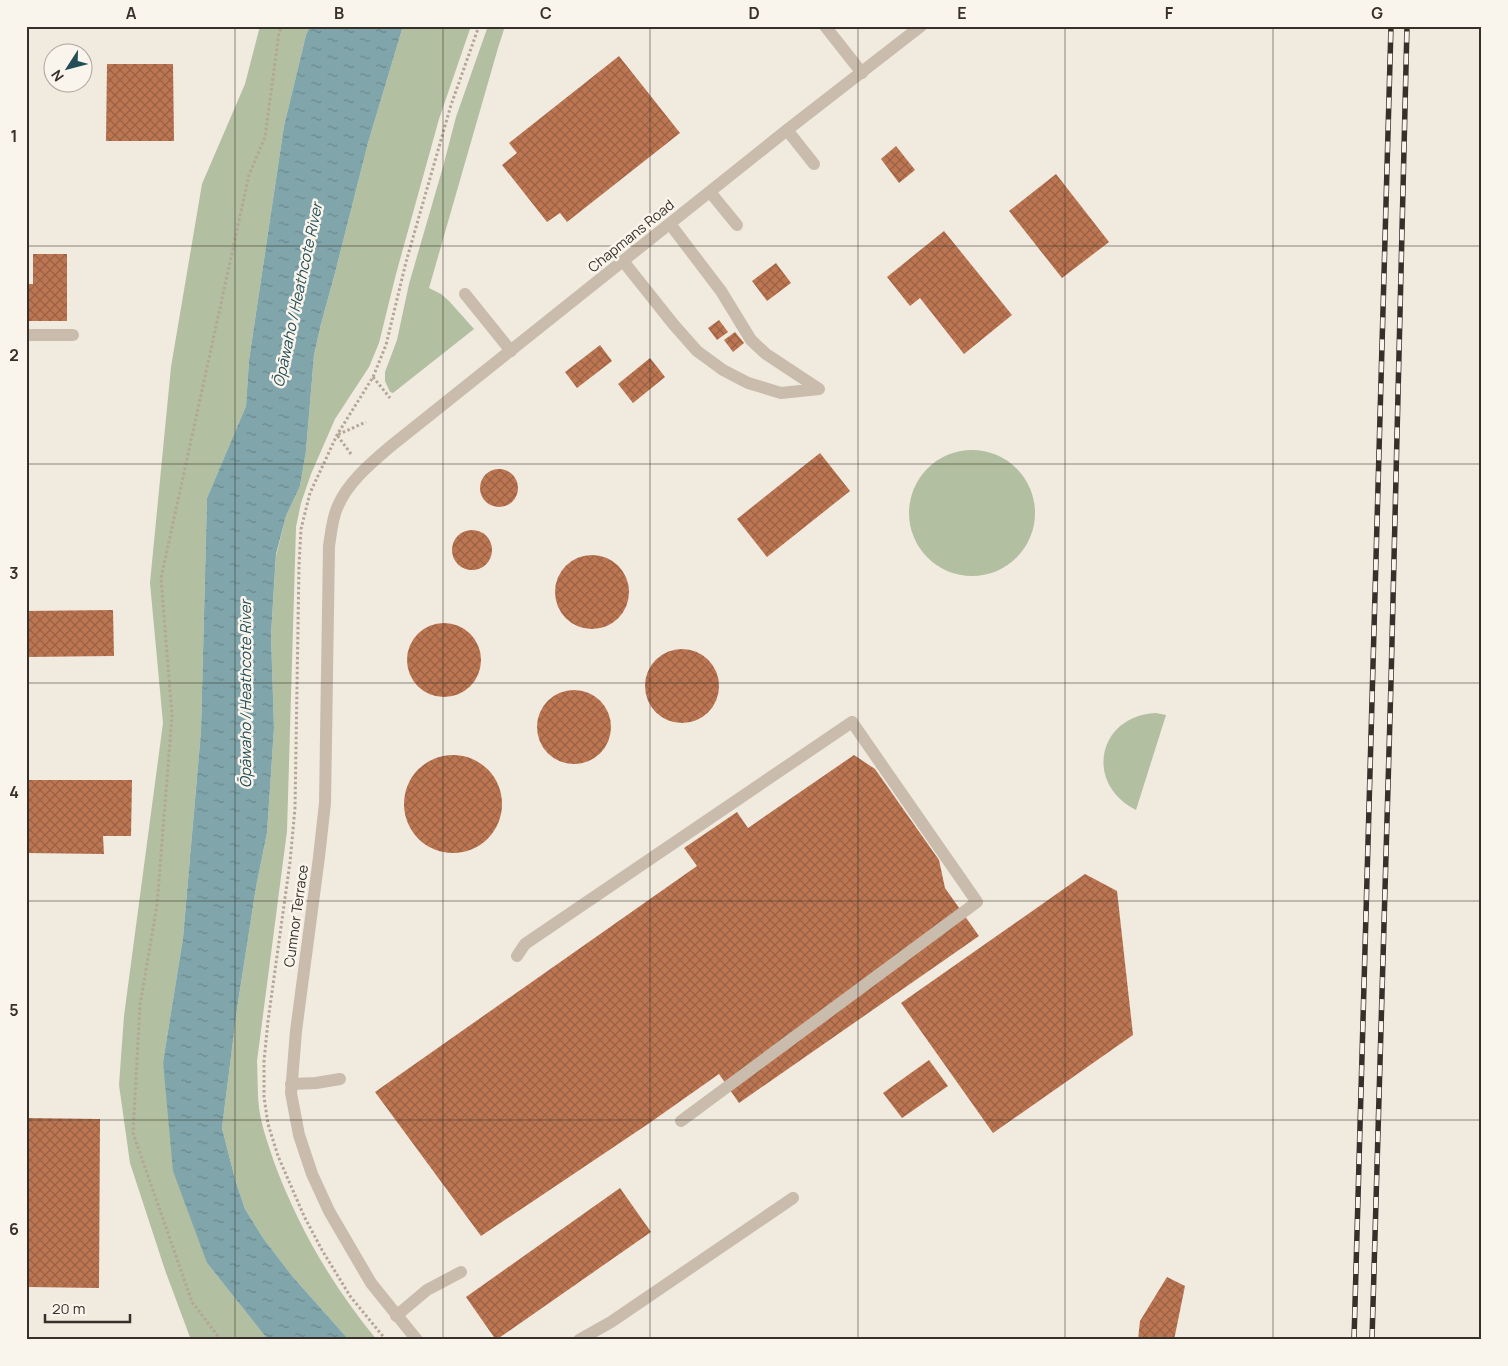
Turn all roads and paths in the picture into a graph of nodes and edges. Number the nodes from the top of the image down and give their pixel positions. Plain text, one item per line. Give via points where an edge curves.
1 (282, 26) edge
2 (825, 26) edge
3 (921, 26) edge
4 (862, 72) junction
5 (787, 130) junction
6 (814, 164) dead end
7 (710, 192) junction
8 (670, 224) junction
9 (737, 225) dead end
10 (623, 261) junction
11 (465, 294) dead end
12 (73, 335) dead end
13 (26, 336) edge
14 (511, 351) junction
15 (373, 376) dead end
16 (390, 398) dead end
17 (366, 422) dead end
18 (347, 448) dead end
19 (363, 471) joint
20 (517, 956) dead end
21 (340, 1079) dead end
22 (291, 1084) junction
23 (681, 1121) dead end
24 (793, 1198) dead end
25 (461, 1272) dead end
26 (396, 1316) junction
27 (220, 1340) edge
28 (417, 1340) edge
29 (579, 1340) edge

1 - 27 path via 265,136 249,175 161,578 172,716 158,904 140,1005 133,1133 192,1302
2 - 4 street
3 - 4 street, Chapmans Road
4 - 5 street, Chapmans Road
5 - 6 street
5 - 7 street, Chapmans Road
7 - 8 street, Chapmans Road
7 - 9 street
8 - 10 street, Chapmans Road
8 - 10 street via 721,291 751,340 766,354 819,389 781,393 723,370 697,351
10 - 14 street, Chapmans Road
11 - 14 street
12 - 13 street
14 - 19 street, Chapmans Road
15 - 16 path
17 - 18 path via 337,435
19 - 22 street, Cumnor Terrace via 337,508 331,528 325,803
20 - 23 street via 525,944 852,722 977,902
21 - 22 street
22 - 26 street, Cumnor Terrace via 299,1135 328,1211 371,1283
24 - 29 street via 611,1322
25 - 26 street via 427,1290
26 - 28 street, Cumnor Terrace

